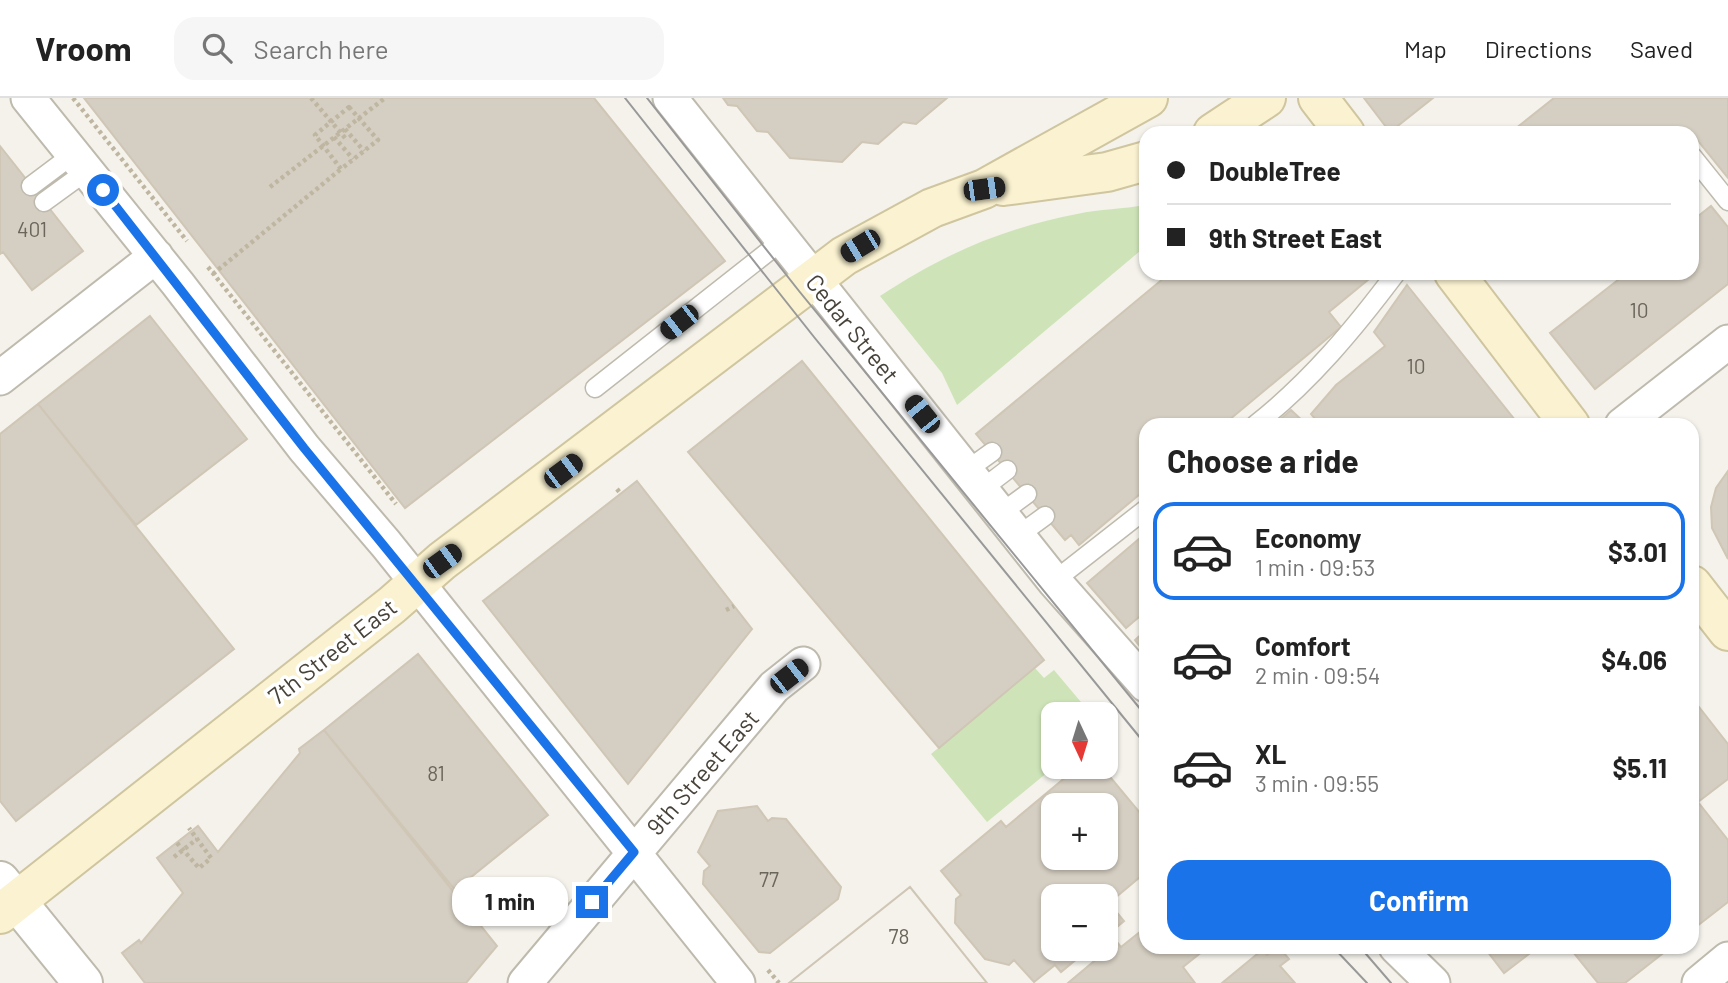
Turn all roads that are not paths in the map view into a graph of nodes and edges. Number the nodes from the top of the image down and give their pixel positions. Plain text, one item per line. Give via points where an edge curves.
1 (28, 98) edge
2 (670, 98) edge
3 (1147, 98) edge
4 (1266, 98) edge
5 (1318, 98) edge
6 (1224, 126) edge
7 (1340, 126) edge
8 (1699, 156) edge
9 (82, 162) junction
10 (1139, 163) edge
11 (32, 186) dead end
12 (984, 189) junction
13 (1728, 201) edge
14 (44, 202) dead end
15 (783, 240) junction
16 (156, 256) junction
17 (813, 280) junction
18 (1391, 280) edge
19 (1459, 280) edge
20 (1728, 342) edge
21 (0, 378) edge
22 (595, 388) dead end
23 (1264, 418) edge
24 (1565, 418) edge
25 (1631, 418) edge
26 (999, 489) junction
27 (1139, 514) edge
28 (1045, 516) dead end
29 (1054, 581) junction
30 (417, 583) junction
31 (1699, 594) edge
32 (1728, 631) edge
33 (803, 664) dead end
34 (1139, 677) edge
35 (634, 852) junction
36 (5, 899) edge
37 (1403, 954) edge
38 (1728, 959) edge
39 (83, 983) edge
40 (525, 983) edge
41 (738, 983) edge
42 (1433, 983) edge
43 (1699, 983) edge

1 - 9 street
2 - 15 street, Cedar Street
3 - 12 main road, 7th Street East
4 - 6 main road
5 - 7 main road
8 - 13 lane
9 - 11 lane
9 - 14 lane
9 - 16 street
10 - 12 main road, 7th Street East via 1107,172
12 - 17 main road, 7th Street East via 932,208 876,237
15 - 17 street, Cedar Street
15 - 22 lane
16 - 21 street
16 - 30 street via 304,448
17 - 26 street, Cedar Street
17 - 30 main road, 7th Street East
18 - 23 lane via 1352,332
19 - 24 main road
20 - 25 street
26 - 28 lane
26 - 29 street, Cedar Street
27 - 29 lane
29 - 34 street, Cedar Street
30 - 35 street
30 - 36 main road, 7th Street East
31 - 32 main road
33 - 35 street, 9th Street East via 774,687
35 - 40 street, 9th Street East
35 - 41 street
36 - 39 street
37 - 42 street
38 - 43 street

